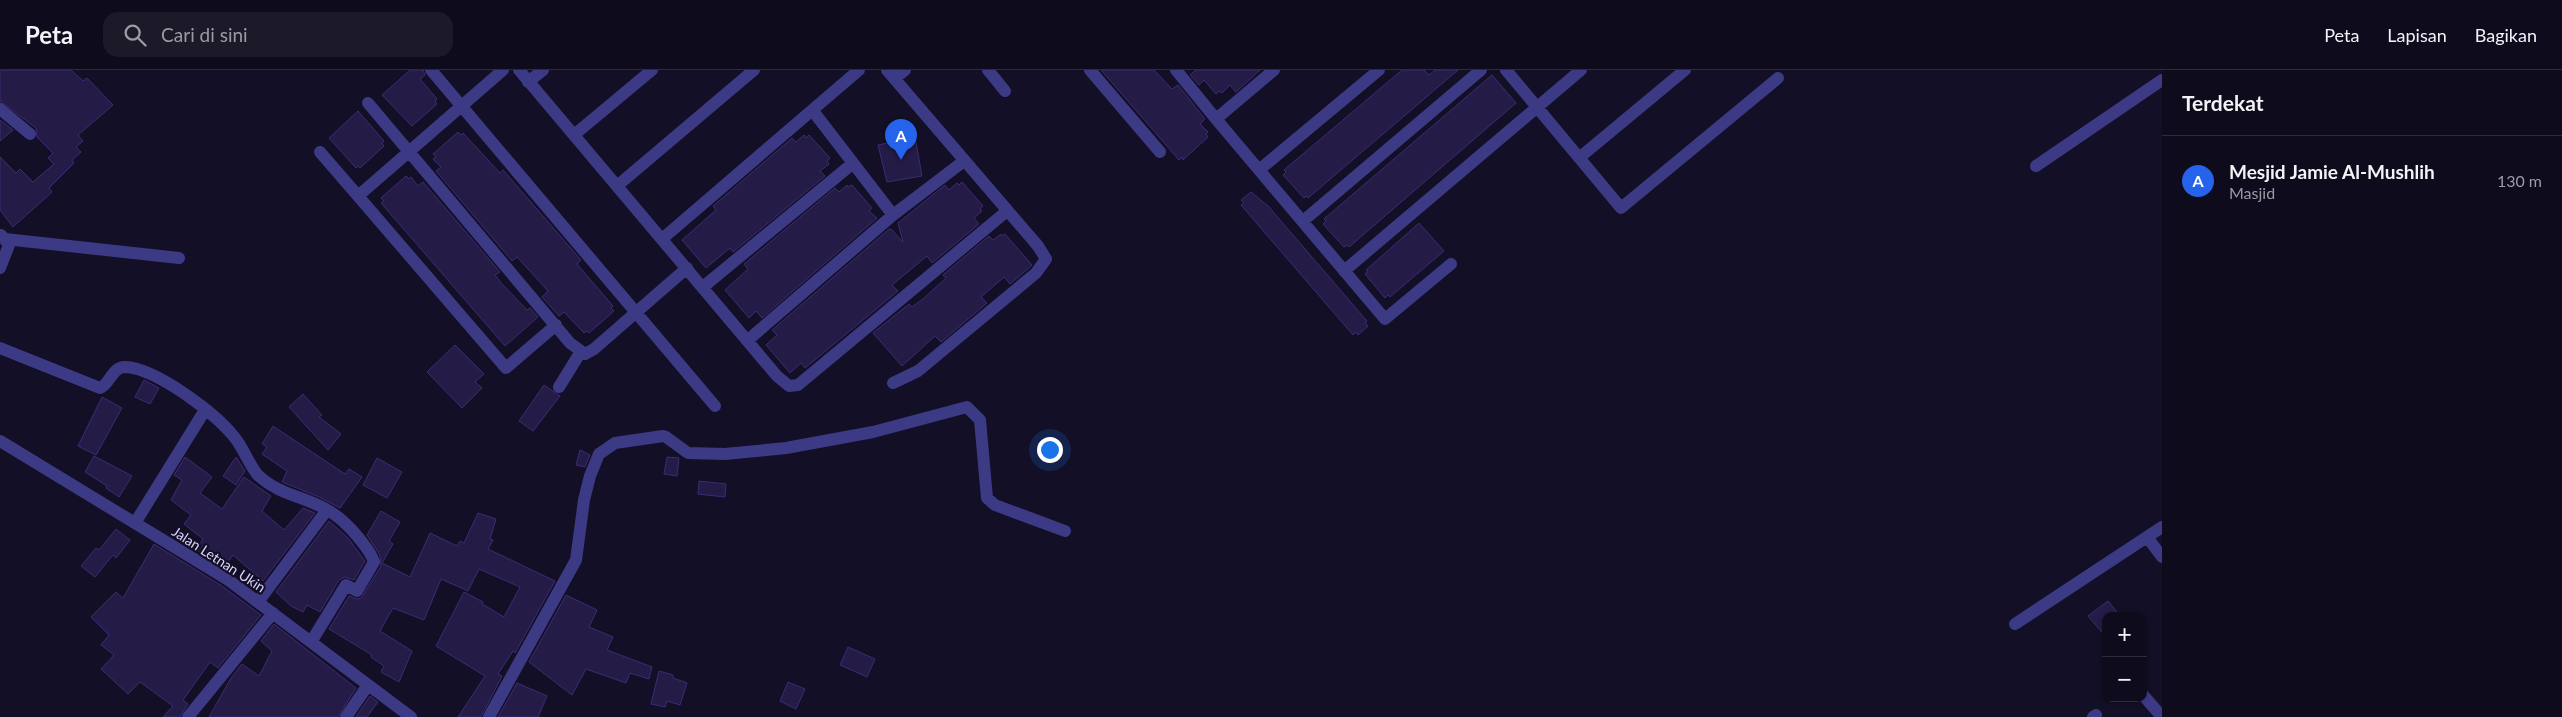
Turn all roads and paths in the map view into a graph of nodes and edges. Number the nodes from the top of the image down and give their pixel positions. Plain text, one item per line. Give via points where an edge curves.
1 (431, 70) edge
2 (503, 70) edge
3 (519, 70) edge
4 (543, 70) edge
5 (652, 70) edge
6 (754, 70) edge
7 (859, 70) edge
8 (988, 70) edge
9 (1090, 70) edge
10 (1176, 70) edge
11 (1274, 70) edge
12 (1379, 70) edge
13 (1481, 70) edge
14 (1506, 70) edge
15 (1581, 70) edge
16 (1685, 70) edge
17 (896, 73) edge
18 (1778, 78) dead end
19 (2162, 80) edge
20 (528, 82) junction
21 (1005, 91) dead end
22 (368, 103) dead end
23 (462, 106) junction
24 (1536, 107) junction
25 (0, 109) edge
26 (813, 111) junction
27 (1216, 118) junction
28 (30, 134) dead end
29 (574, 134) junction
30 (409, 151) junction
31 (320, 152) dead end
32 (1160, 152) dead end
33 (1580, 158) junction
34 (964, 161) junction
35 (852, 164) junction
36 (2036, 166) dead end
37 (1259, 170) junction
38 (617, 186) junction
39 (358, 196) junction
40 (1007, 211) junction
41 (894, 216) junction
42 (1303, 221) junction
43 (3, 237) edge
44 (662, 239) junction
45 (179, 258) dead end
46 (1451, 264) dead end
47 (0, 268) edge
48 (687, 268) junction
49 (1344, 271) junction
50 (704, 287) junction
51 (636, 313) junction
52 (556, 325) junction
53 (748, 340) junction
54 (0, 348) edge
55 (585, 354) junction
56 (893, 383) dead end
57 (559, 387) dead end
58 (715, 406) dead end
59 (204, 410) junction
60 (0, 441) edge
61 (327, 510) junction
62 (135, 523) junction
63 (2162, 527) edge
64 (1065, 531) dead end
65 (2147, 537) junction
66 (2162, 557) edge
67 (258, 602) junction
68 (273, 613) junction
69 (2015, 624) dead end
70 (311, 642) junction
71 (368, 685) junction
72 (2147, 700) edge
73 (188, 717) edge
74 (346, 717) edge
75 (411, 717) edge
76 (488, 717) edge
77 (2162, 717) edge

1 - 23 street
2 - 23 street
3 - 20 street
4 - 20 street
5 - 29 street
6 - 38 street
7 - 26 street
8 - 21 street
9 - 32 street
10 - 27 street
11 - 27 street
12 - 37 street
13 - 42 street
14 - 24 street
15 - 24 street
16 - 33 street
17 - 34 street
18 - 33 street via 1621,208
19 - 36 street
20 - 29 street
22 - 30 street
23 - 30 street
23 - 51 street
24 - 33 street
24 - 49 street
25 - 28 street
26 - 35 street
26 - 44 street
27 - 37 street
29 - 38 street
30 - 39 street
30 - 52 street
31 - 39 street
34 - 40 street
34 - 41 street
35 - 41 street
35 - 50 street
37 - 42 street
38 - 44 street
39 - 52 street via 506,368
40 - 53 street via 798,385 783,383
40 - 56 street via 1043,252 1046,259 1043,266 918,371
41 - 53 street
42 - 49 street
43 - 45 street
43 - 47 street via 9,245
44 - 48 street
46 - 49 street via 1385,319
48 - 50 street
48 - 51 street
50 - 53 street
51 - 55 street
51 - 58 street
52 - 55 street via 570,343
54 - 59 street via 100,388 118,368 148,373
55 - 57 street via 580,353
59 - 61 street via 218,418 235,438 257,475 291,496
59 - 62 street
60 - 62 street, Jalan Letnan Ukin
61 - 67 street
61 - 70 street via 345,522 371,552 374,562 358,591 346,585
62 - 67 street, Jalan Letnan Ukin via 227,579
63 - 65 street
64 - 76 street via 995,505 987,498 980,420 967,407 873,432 743,453 688,453 666,437 614,443 599,454 590,476 576,560
65 - 66 street
65 - 69 street
67 - 68 street, Jalan Letnan Ukin
68 - 70 street, Jalan Letnan Ukin
68 - 73 street
70 - 71 street, Jalan Letnan Ukin
71 - 74 street
71 - 75 street, Jalan Letnan Ukin
72 - 77 street

